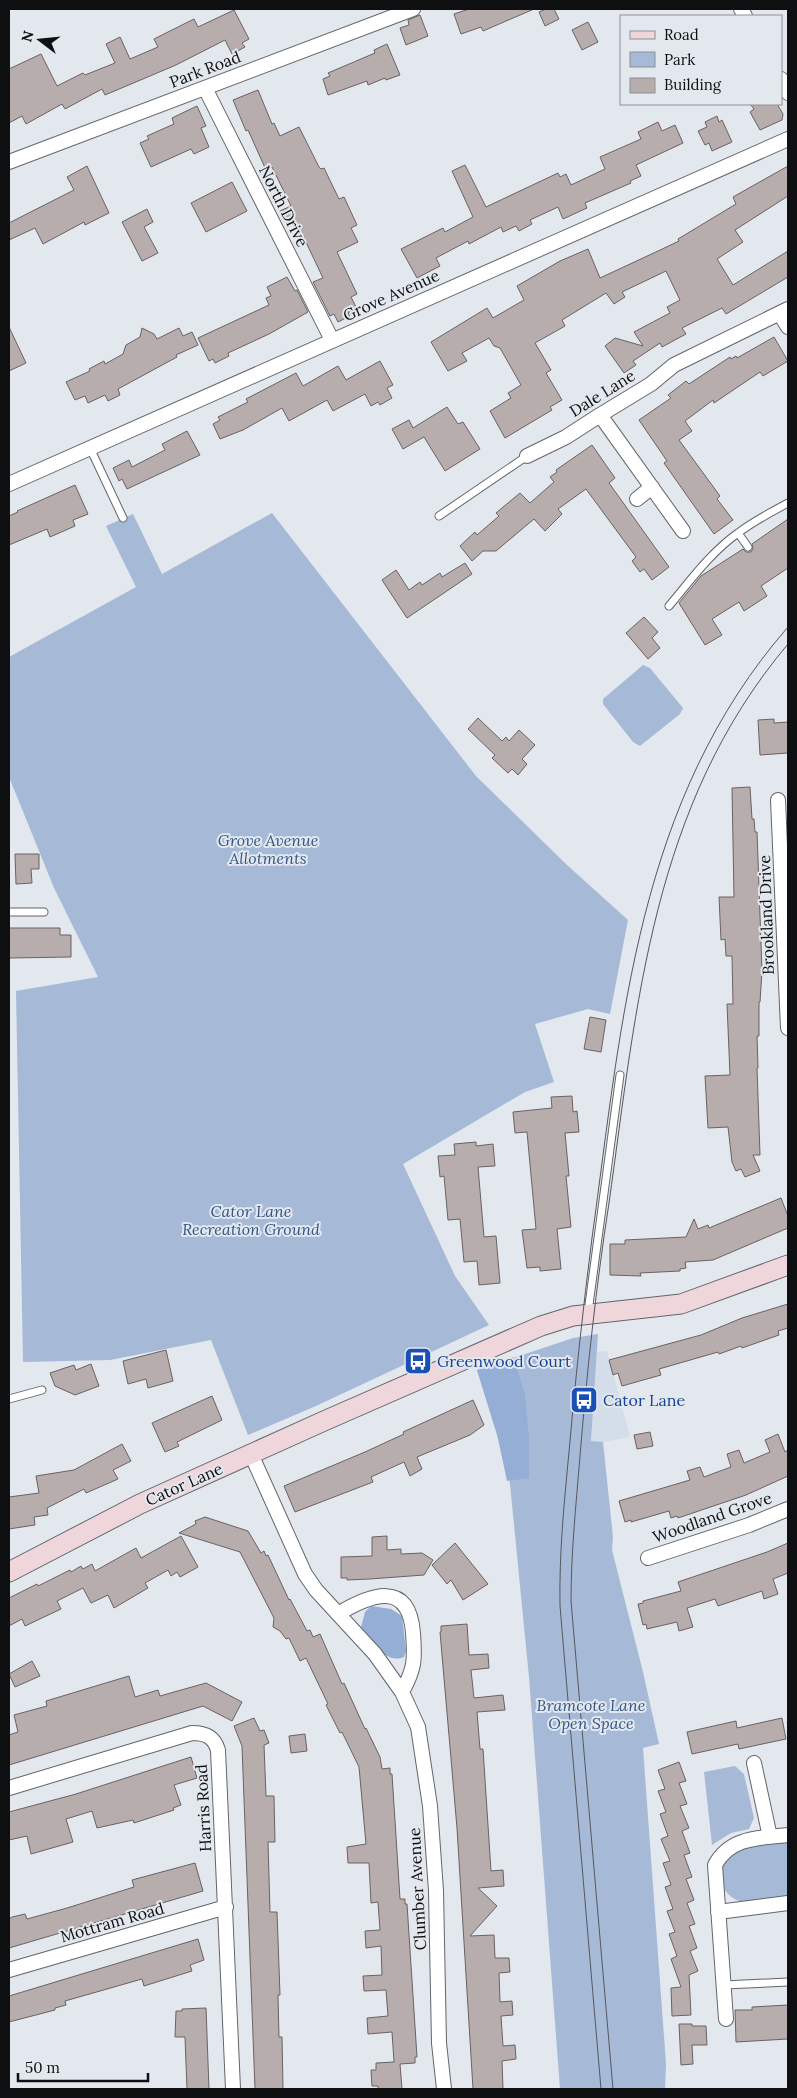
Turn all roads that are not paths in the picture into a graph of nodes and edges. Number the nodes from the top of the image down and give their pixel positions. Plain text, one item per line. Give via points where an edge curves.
1 (413, 9) edge
2 (782, 82) edge
3 (205, 88) junction
4 (788, 93) edge
5 (788, 140) edge
6 (9, 162) edge
7 (784, 311) edge
8 (788, 327) edge
9 (332, 340) junction
10 (600, 415) junction
11 (90, 448) junction
12 (527, 456) joint
13 (9, 484) edge
14 (652, 487) junction
15 (637, 499) dead end
16 (788, 503) edge
17 (439, 516) dead end
18 (123, 518) dead end
19 (683, 531) dead end
20 (738, 533) junction
21 (748, 548) dead end
22 (669, 606) dead end
23 (778, 800) dead end
24 (9, 912) edge
25 (44, 912) dead end
26 (788, 1028) edge
27 (620, 1075) dead end
28 (788, 1265) edge
29 (588, 1314) junction
30 (42, 1390) dead end
31 (9, 1398) edge
32 (251, 1454) junction
33 (788, 1509) edge
34 (648, 1558) dead end
35 (9, 1572) edge
36 (338, 1614) junction
37 (402, 1692) junction
38 (754, 1763) dead end
39 (9, 1788) edge
40 (788, 1835) edge
41 (770, 1836) junction
42 (788, 1903) edge
43 (226, 1907) junction
44 (718, 1912) junction
45 (9, 1970) edge
46 (788, 1982) edge
47 (724, 1985) junction
48 (726, 2019) dead end
49 (233, 2089) edge
50 (444, 2089) edge

1 - 3 street, Park Road
2 - 4 street
3 - 6 street, Park Road
3 - 9 street, North Drive
5 - 9 street, Grove Avenue
7 - 8 street
7 - 10 street, Dale Lane via 674,365 651,384
9 - 11 street, Grove Avenue
10 - 12 street, Dale Lane via 566,437
10 - 14 street
11 - 13 street, Grove Avenue
11 - 18 lane
12 - 17 lane, Dale Lane
14 - 15 street
14 - 19 street
16 - 20 lane
20 - 21 lane
20 - 22 lane via 718,550
23 - 26 street, Brookland Drive
24 - 25 lane
27 - 29 lane
28 - 29 street, Cator Lane via 681,1304
29 - 32 street, Cator Lane via 559,1320 495,1346
30 - 31 lane
32 - 35 street, Cator Lane via 140,1504
32 - 36 street, Clumber Avenue via 305,1574
33 - 34 street, Woodland Grove
36 - 37 street, Clumber Avenue via 375,1654
36 - 37 street via 359,1602 384,1596 394,1598 408,1608 415,1661
37 - 50 street, Clumber Avenue via 418,1728 430,1806 436,1891 439,2043
38 - 41 street
39 - 43 street, Harris Road via 192,1733 208,1735 218,1750
40 - 41 street
41 - 44 street via 734,1844 720,1856 715,1865
42 - 44 street
43 - 45 street, Mottram Road
43 - 49 street, Harris Road
44 - 47 street
46 - 47 lane
47 - 48 street

